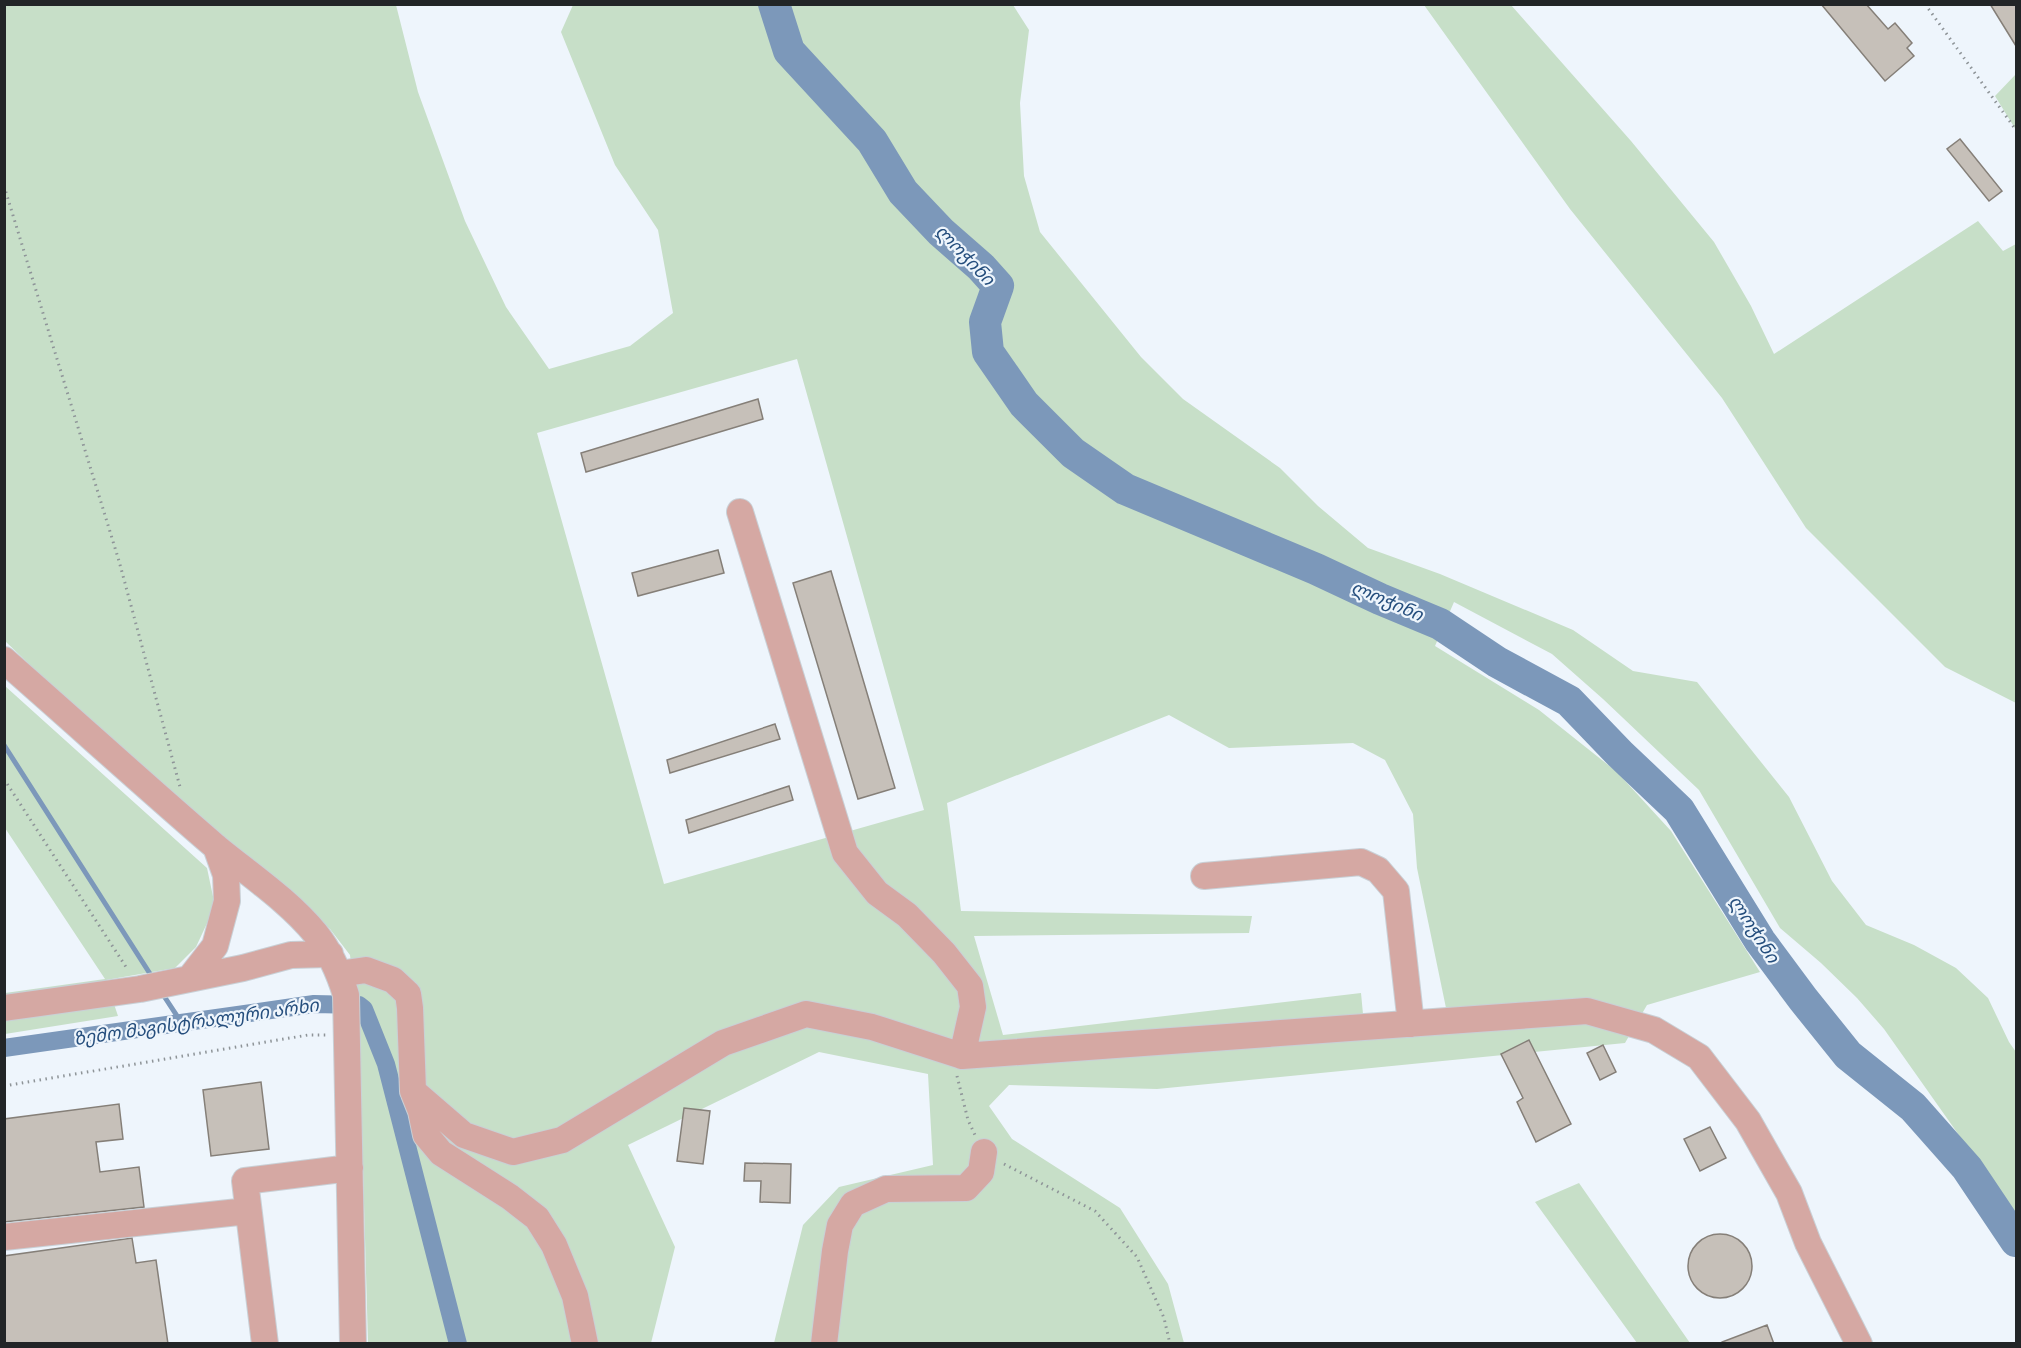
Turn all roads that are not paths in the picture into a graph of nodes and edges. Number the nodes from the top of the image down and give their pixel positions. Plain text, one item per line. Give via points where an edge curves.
1 (740, 512) dead end
2 (4, 660) edge
3 (216, 847) junction
4 (1204, 876) dead end
5 (338, 974) junction
6 (190, 978) junction
7 (4, 1008) edge
8 (1410, 1024) junction
9 (962, 1056) junction
10 (413, 1091) junction
11 (984, 1152) road end
12 (350, 1168) junction
13 (249, 1211) junction
14 (4, 1237) edge
15 (265, 1344) edge
16 (353, 1344) edge
17 (585, 1344) edge
18 (824, 1344) edge
19 (1859, 1344) edge

1 - 9 street via 845,853 877,893 907,915 944,952 970,986 973,1007
2 - 3 street
3 - 5 street via 276,895 314,933
3 - 6 street via 226,875 227,901 215,946
4 - 8 street via 1360,861 1378,870 1396,891
5 - 6 street via 291,955
5 - 10 street via 366,970 393,980 408,994
5 - 12 street via 347,1031
6 - 7 street
8 - 9 street
8 - 19 street via 1587,1011 1654,1030 1699,1057 1748,1121 1789,1193 1808,1243
9 - 10 street via 872,1027 806,1014 723,1043 562,1140 513,1152 464,1135
10 - 17 street via 426,1135 441,1153 537,1218 554,1245 574,1296
11 - 18 street via 981,1172 966,1188 886,1189 853,1204 840,1225
12 - 13 street via 245,1181
12 - 16 street
13 - 14 street
13 - 15 street

